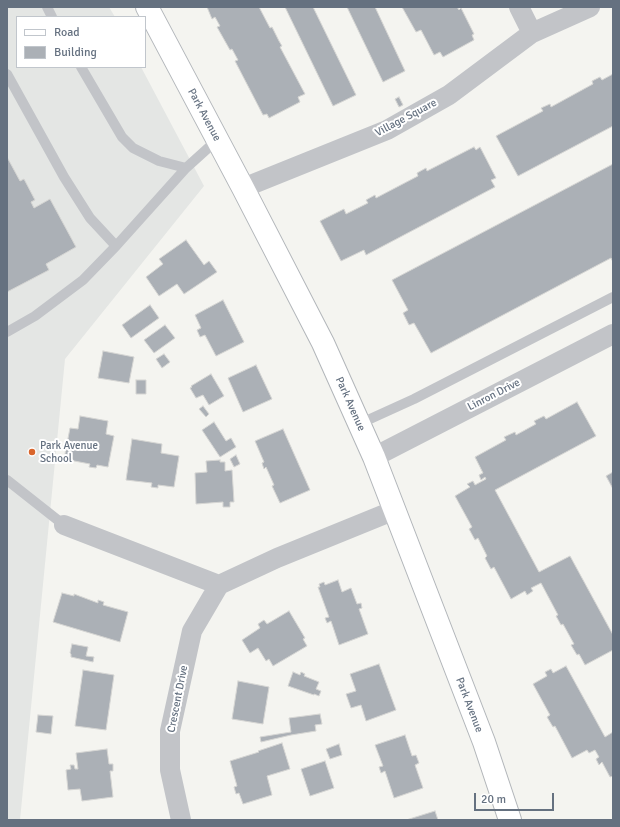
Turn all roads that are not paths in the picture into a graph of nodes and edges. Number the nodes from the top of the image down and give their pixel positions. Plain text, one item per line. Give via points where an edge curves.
1 (47, 7) edge
2 (146, 7) edge
3 (519, 7) edge
4 (590, 7) edge
5 (52, 16) edge
6 (532, 33) junction
7 (83, 68) edge
8 (7, 74) edge
9 (217, 140) junction
10 (186, 168) junction
11 (243, 188) junction
12 (116, 246) junction
13 (613, 297) edge
14 (7, 332) edge
15 (613, 334) edge
16 (359, 424) junction
17 (374, 457) junction
18 (7, 480) edge
19 (395, 510) junction
20 (64, 525) joint
21 (219, 585) junction
22 (181, 820) edge
23 (510, 820) edge

1 - 5 lane
2 - 9 main road, Park Avenue
3 - 6 street
4 - 6 street, Village Square
6 - 11 street, Village Square via 448,95 387,130
7 - 10 lane via 122,137 133,148 159,161
8 - 12 lane via 64,177 90,218
9 - 10 lane
9 - 11 main road, Park Avenue
10 - 12 lane
11 - 16 main road, Park Avenue via 323,342
12 - 14 lane via 83,280 35,316
13 - 16 lane via 414,399
15 - 17 street, Linron Drive
16 - 17 main road, Park Avenue
17 - 19 main road, Park Avenue
18 - 20 lane
19 - 21 street via 277,558
19 - 23 main road, Park Avenue via 481,735
20 - 21 street
21 - 22 street, Crescent Drive via 192,631 170,731 170,770

